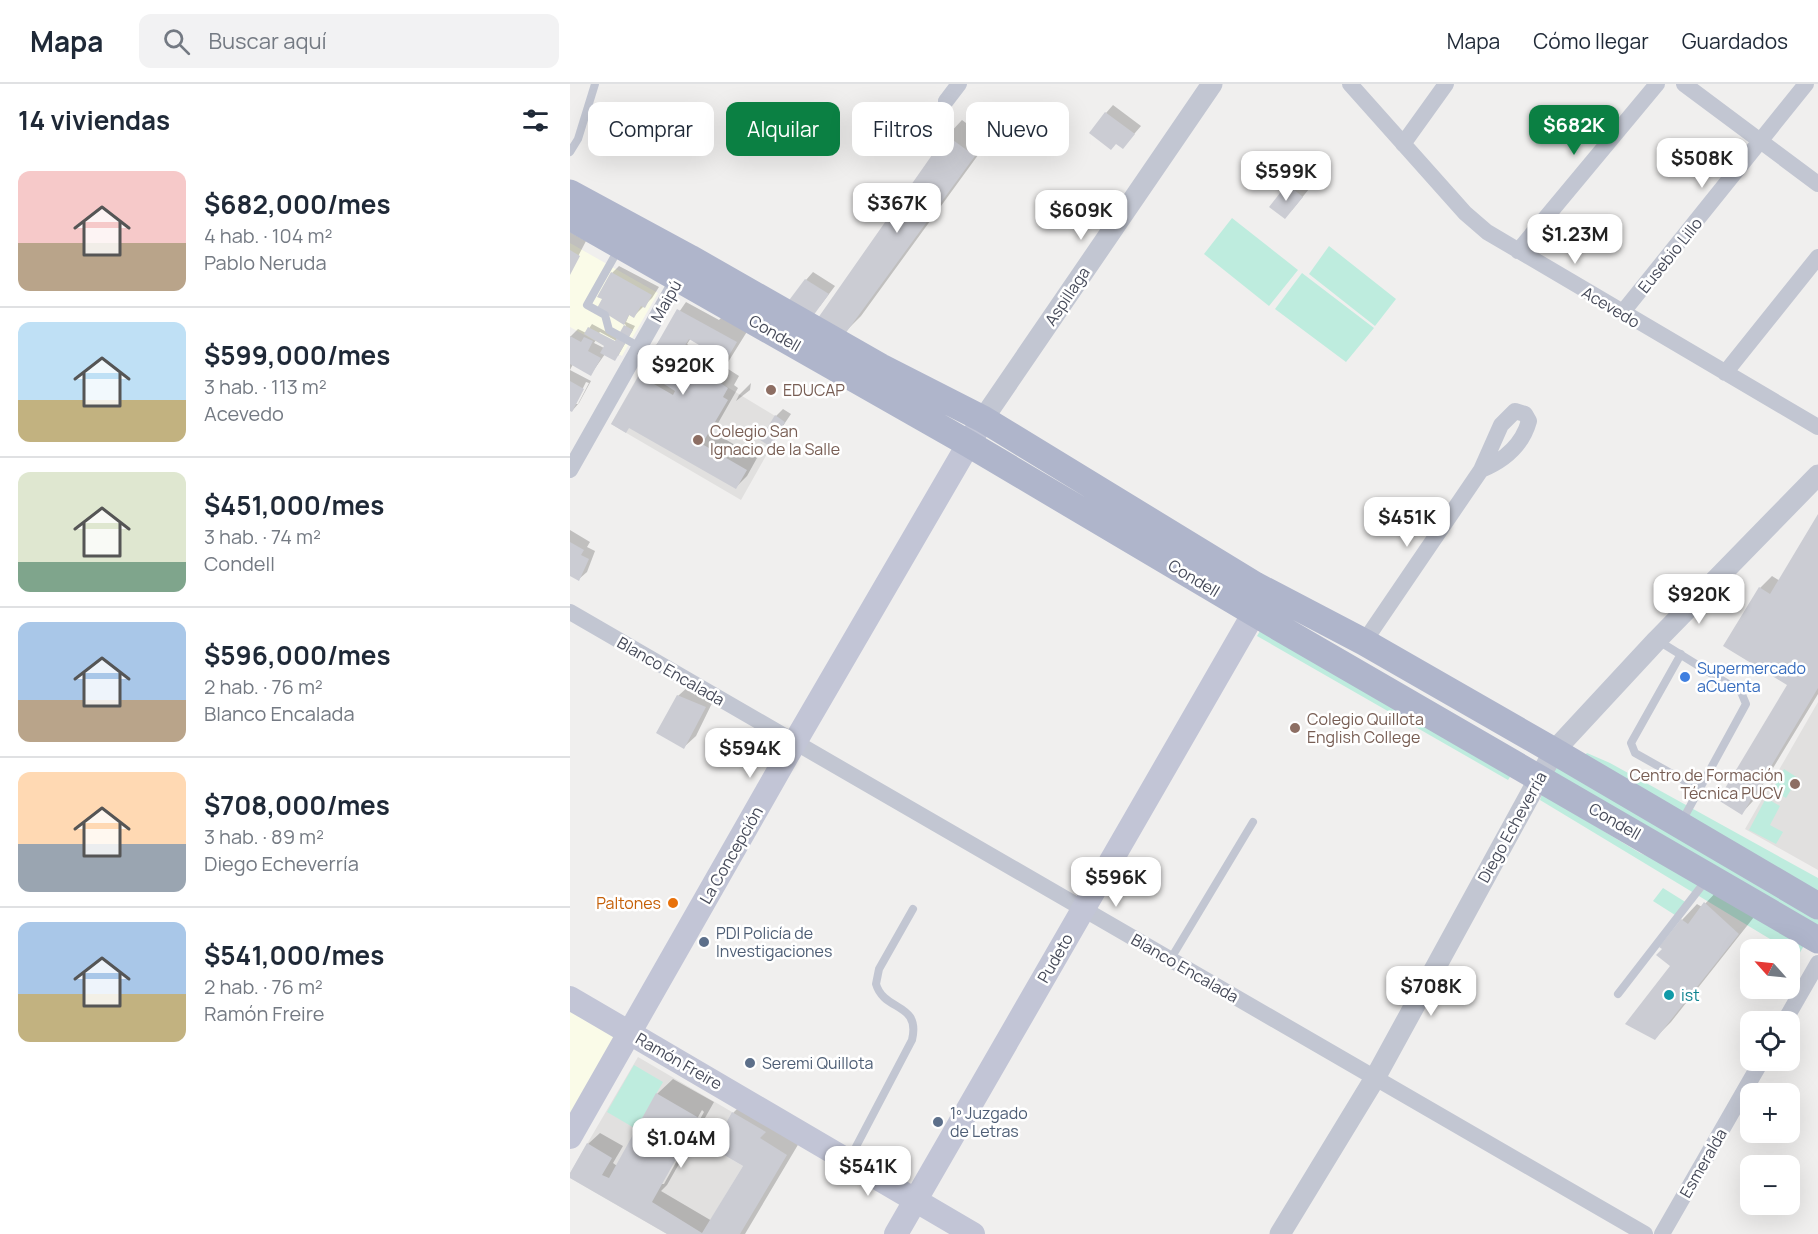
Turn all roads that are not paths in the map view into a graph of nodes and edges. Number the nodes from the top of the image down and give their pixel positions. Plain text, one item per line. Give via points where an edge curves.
1 (595, 84) edge
2 (959, 84) edge
3 (1212, 84) edge
4 (1350, 84) edge
5 (1446, 84) edge
6 (1657, 84) edge
7 (1684, 84) edge
8 (1806, 84) edge
9 (946, 101) dead end
10 (1761, 143) junction
11 (1402, 144) junction
12 (570, 152) edge
13 (1818, 184) edge
14 (570, 194) edge
15 (570, 216) edge
16 (621, 244) junction
17 (1518, 251) junction
18 (1818, 257) edge
19 (684, 268) junction
20 (1622, 313) junction
21 (640, 347) junction
22 (1725, 374) junction
23 (983, 419) junction
24 (1818, 427) edge
25 (969, 444) junction
26 (570, 470) edge
27 (1481, 470) dead end
28 (1818, 475) edge
29 (1255, 585) junction
30 (570, 612) edge
31 (1254, 613) junction
32 (1657, 640) junction
33 (1364, 642) junction
34 (1681, 654) junction
35 (795, 742) junction
36 (1554, 751) junction
37 (1540, 777) junction
38 (1699, 789) junction
39 (1253, 822) dead end
40 (1681, 824) junction
41 (1709, 876) junction
42 (1818, 906) edge
43 (913, 909) dead end
44 (1083, 909) junction
45 (1818, 940) edge
46 (1170, 960) junction
47 (1818, 963) edge
48 (1618, 994) dead end
49 (570, 998) edge
50 (1790, 1011) edge
51 (630, 1033) junction
52 (1756, 1071) edge
53 (1375, 1078) junction
54 (570, 1137) edge
55 (849, 1161) junction
56 (915, 1200) junction
57 (896, 1234) edge
58 (973, 1234) edge
59 (1281, 1234) edge
60 (1645, 1234) edge
61 (1662, 1234) edge

1 - 12 lane via 578,139
2 - 9 street
3 - 23 street, Aspillaga
4 - 11 street, Acevedo
5 - 11 street
6 - 17 street
7 - 10 street
8 - 10 street, Eusebio Lillo
10 - 13 street
10 - 20 street, Eusebio Lillo
11 - 17 street, Acevedo via 1465,213
14 - 19 main road, Condell
15 - 16 main road, Condell
16 - 19 main road, Condell
16 - 21 lane via 587,305 605,315 609,330
17 - 20 street, Acevedo
18 - 22 street
19 - 21 street, Maipú
19 - 23 main road, Condell
19 - 25 main road, Condell
20 - 22 street, Acevedo
21 - 26 street, Maipú
22 - 24 street, Acevedo
23 - 25 main road, La Concepción
23 - 29 main road, Condell
25 - 31 main road, Condell
25 - 35 main road, La Concepción
27 - 33 street
28 - 32 street, Diego Echeverría
29 - 31 main road, Pudeto
29 - 33 main road, Condell
30 - 35 street, Blanco Encalada
31 - 37 main road, Condell
31 - 44 main road, Pudeto
32 - 34 lane
32 - 36 street, Diego Echeverría
33 - 36 main road, Condell
34 - 38 lane via 1741,692 1746,704
34 - 38 lane via 1631,743 1635,753
35 - 44 street, Blanco Encalada
35 - 51 main road, La Concepción
36 - 37 street, Diego Echeverría
36 - 40 main road, Condell
37 - 41 main road, Condell
37 - 53 street, Diego Echeverría
38 - 40 lane
39 - 46 lane
40 - 42 main road, Condell
41 - 45 main road, Condell
41 - 48 lane
43 - 55 lane via 879,969 876,984 881,994 911,1016 915,1025 912,1040
44 - 46 street, Blanco Encalada
44 - 56 main road, Pudeto
46 - 53 street, Blanco Encalada
47 - 50 street
49 - 51 main road, Ramón Freire
51 - 54 main road, La Concepción
51 - 55 main road, Ramón Freire
52 - 61 street, Esmeralda
53 - 59 street, Diego Echeverría
53 - 60 street, Blanco Encalada
55 - 56 main road, Ramón Freire
56 - 57 main road, Pudeto
56 - 58 main road, Ramón Freire

